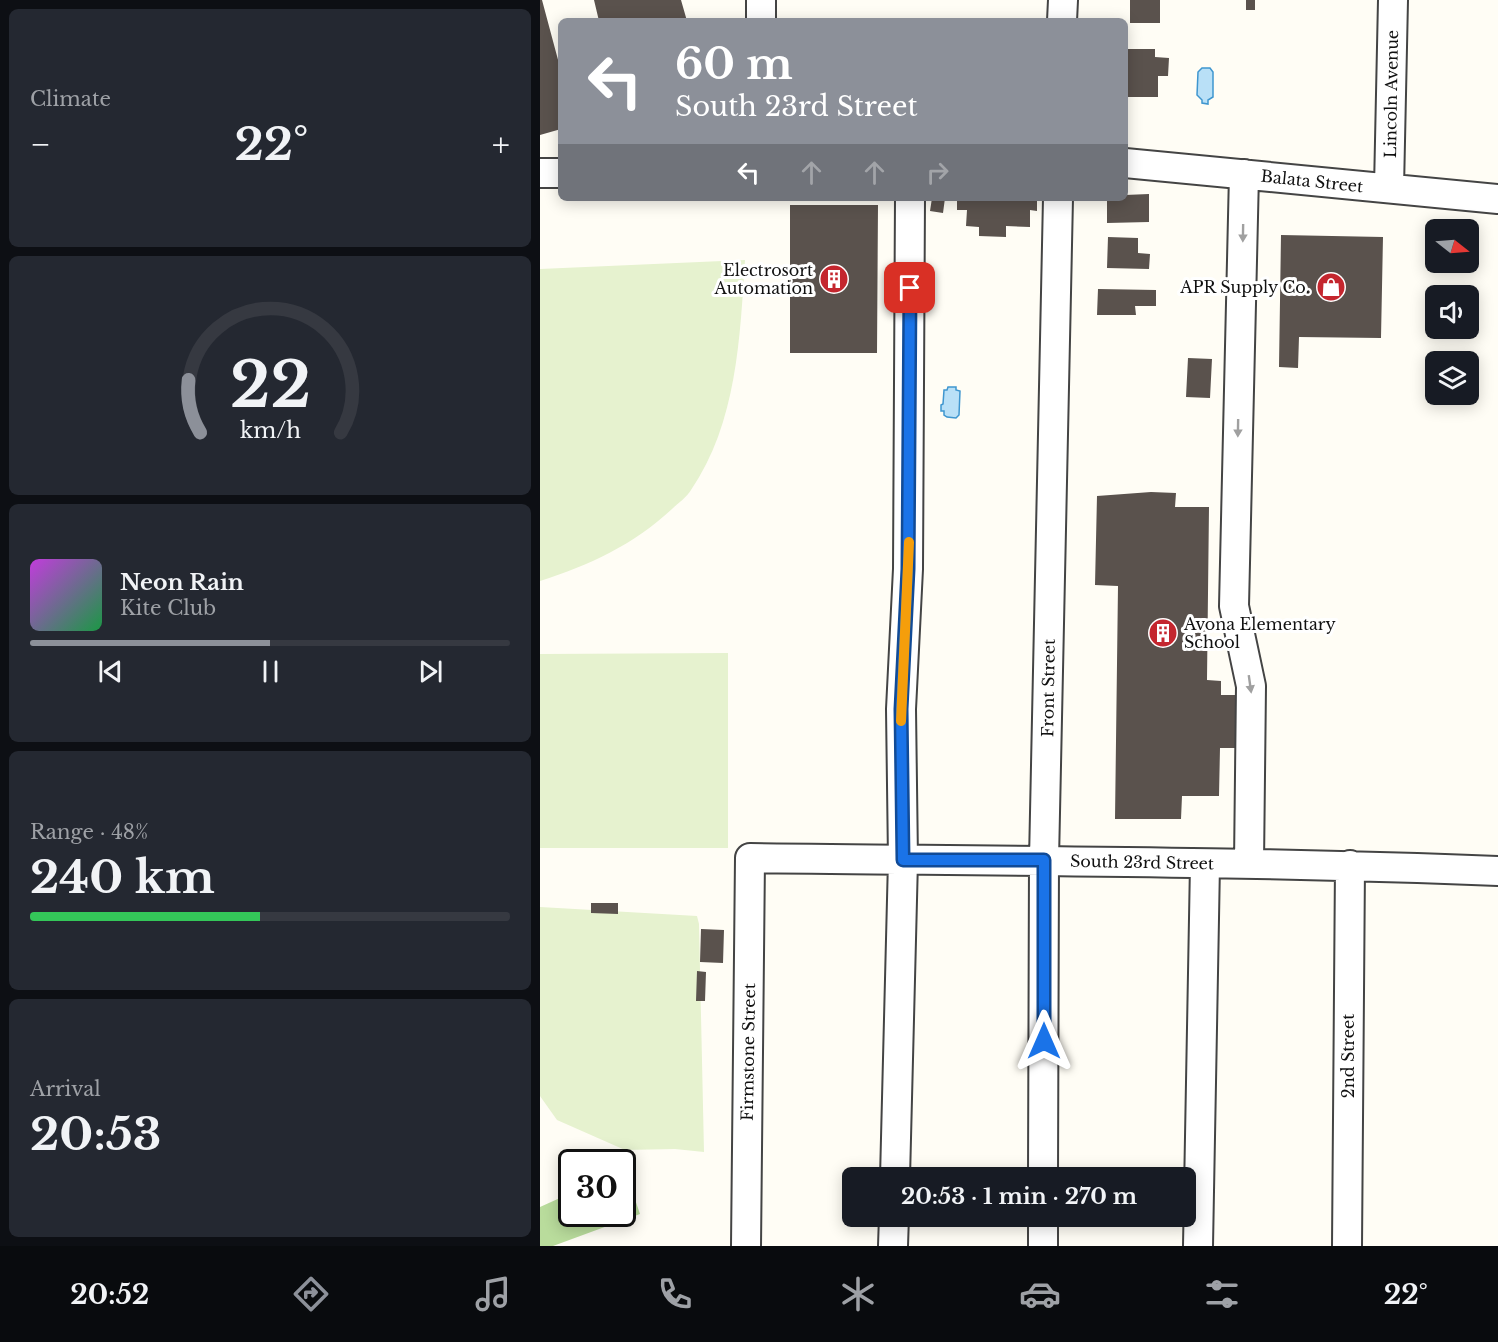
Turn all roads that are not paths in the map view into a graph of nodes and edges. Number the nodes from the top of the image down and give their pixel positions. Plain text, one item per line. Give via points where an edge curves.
1 (761, 0) edge
2 (1063, 0) edge
3 (1393, 0) edge
4 (761, 18) edge
5 (1062, 18) edge
6 (1128, 163) edge
7 (540, 173) edge
8 (558, 173) edge
9 (1244, 174) junction
10 (1389, 189) junction
11 (1498, 200) edge
12 (910, 201) edge
13 (1058, 201) edge
14 (750, 858) joint
15 (903, 860) junction
16 (1044, 860) junction
17 (1205, 864) junction
18 (1249, 864) junction
19 (1350, 865) junction
20 (1498, 871) edge
21 (895, 1167) edge
22 (1043, 1167) edge
23 (894, 1227) edge
24 (1043, 1227) edge
25 (746, 1246) edge
26 (893, 1246) edge
27 (1043, 1246) edge
28 (1198, 1246) edge
29 (1347, 1246) edge

1 - 4 street
2 - 5 street
3 - 10 street, Lincoln Avenue
6 - 9 street, Balata Street
7 - 8 street
9 - 10 street, Balata Street
9 -> 18 street via 1234,606 1251,686
10 - 11 street, Balata Street
12 - 15 street via 908,569 901,709
13 - 16 street, Front Street
14 - 15 street, South 23rd Street
14 - 25 street, Firmstone Street
15 - 16 street, South 23rd Street
15 - 21 street
16 - 17 street, South 23rd Street
16 - 22 street, Front Street
17 - 18 street, South 23rd Street
17 - 28 street
18 - 19 street, South 23rd Street
19 - 20 street, South 23rd Street
19 - 29 street, 2nd Street
23 - 26 street
24 - 27 street

